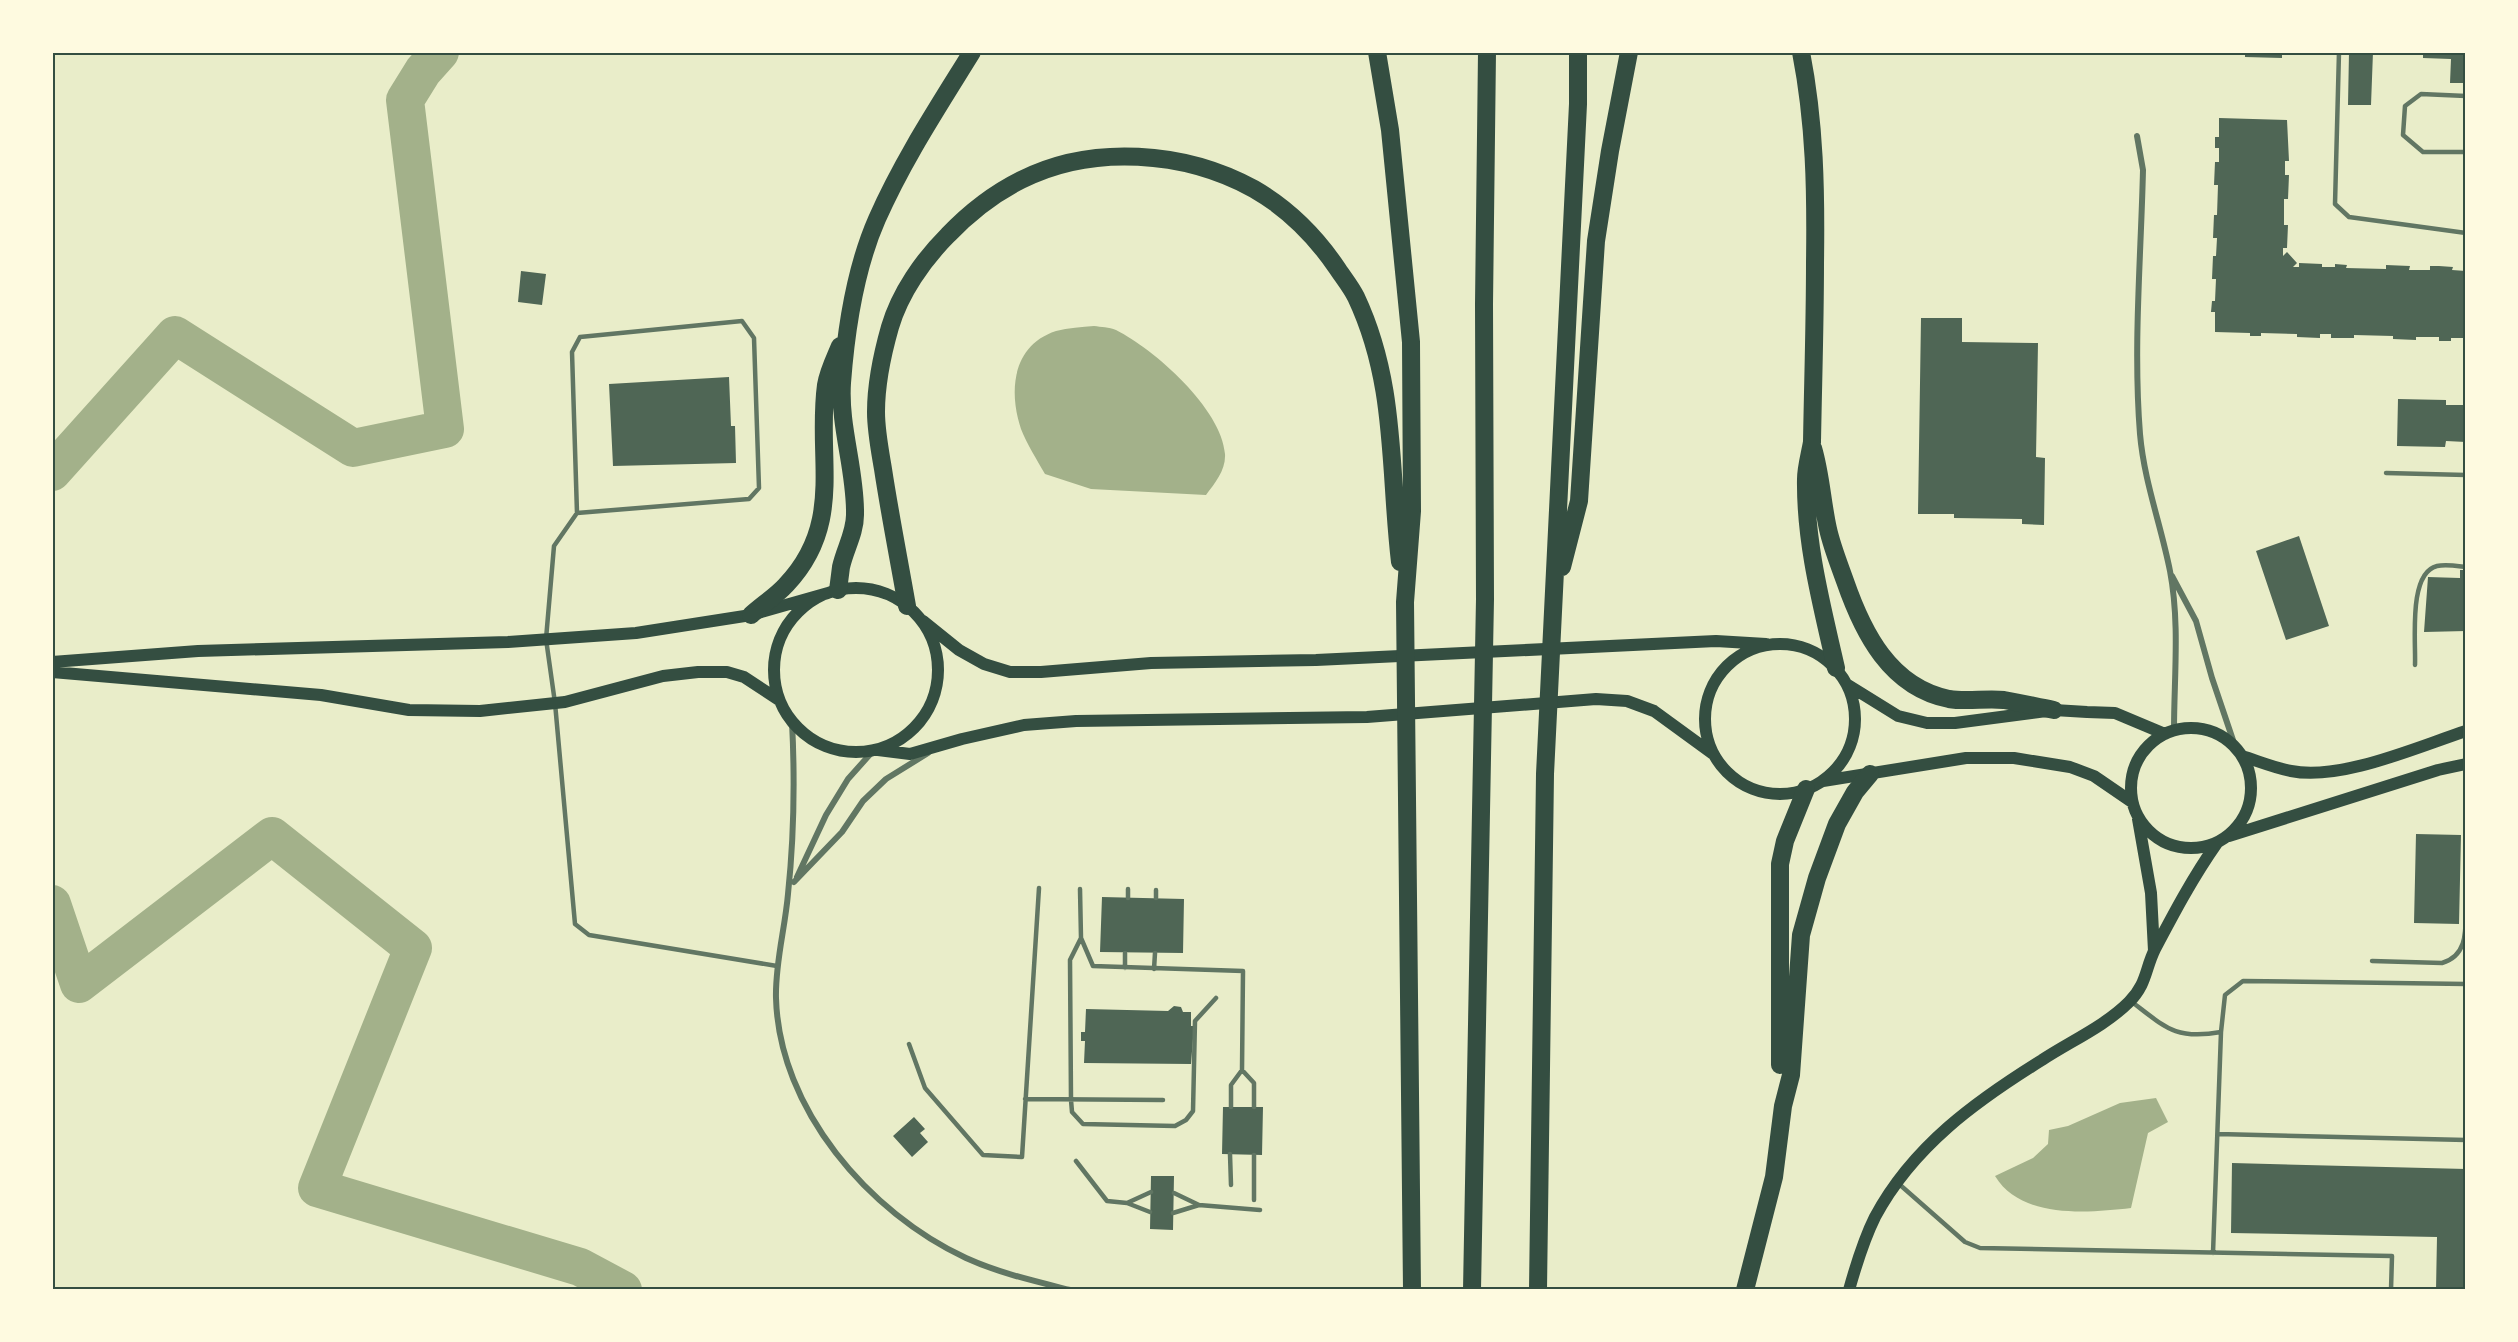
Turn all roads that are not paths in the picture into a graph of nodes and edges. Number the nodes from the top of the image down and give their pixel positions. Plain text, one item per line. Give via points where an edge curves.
1 (972, 52) edge
2 (1377, 52) edge
3 (1487, 52) edge
4 (1578, 52) edge
5 (1629, 52) edge
6 (1801, 52) edge
7 (2339, 52) edge
8 (2466, 96) edge
9 (2138, 136) dead end
10 (2466, 152) edge
11 (2466, 233) edge
12 (849, 322) junction
13 (1812, 442) junction
14 (2386, 472) dead end
15 (2466, 475) edge
16 (577, 513) junction
17 (2466, 567) edge
18 (2170, 573) junction
19 (833, 591) junction
20 (1553, 595) junction
21 (1405, 602) junction
22 (907, 606) junction
23 (751, 615) junction
24 (923, 621) junction
25 (546, 639) junction
26 (1766, 644) junction
27 (52, 662) edge
28 (2415, 665) dead end
29 (1836, 668) junction
30 (52, 672) edge
31 (1848, 685) junction
32 (780, 700) junction
33 (555, 703) junction
34 (2054, 710) junction
35 (792, 722) junction
36 (2466, 731) edge
37 (2169, 732) junction
38 (939, 746) junction
39 (875, 750) junction
40 (2239, 751) junction
41 (1713, 754) junction
42 (2466, 764) edge
43 (1870, 774) junction
44 (1813, 786) junction
45 (2132, 802) junction
46 (2137, 815) junction
47 (2222, 840) junction
48 (794, 882) junction
49 (1039, 888) dead end
50 (1080, 889) dead end
51 (1128, 890) dead end
52 (1156, 890) dead end
53 (788, 897) junction
54 (1128, 898) dead end
55 (1156, 898) dead end
56 (2466, 902) edge
57 (1081, 938) junction
58 (2154, 952) junction
59 (1125, 953) dead end
60 (1155, 953) dead end
61 (2372, 961) dead end
62 (777, 966) junction
63 (1125, 968) junction
64 (1154, 969) junction
65 (2466, 984) edge
66 (1216, 998) dead end
67 (2130, 1001) junction
68 (2221, 1032) junction
69 (909, 1044) dead end
70 (1242, 1070) junction
71 (1025, 1099) junction
72 (1071, 1100) junction
73 (1163, 1100) dead end
74 (1784, 1106) junction
75 (1231, 1107) dead end
76 (1254, 1107) dead end
77 (2218, 1134) junction
78 (2466, 1140) edge
79 (1230, 1154) dead end
80 (1254, 1155) dead end
81 (1076, 1161) dead end
82 (1896, 1181) junction
83 (1231, 1185) dead end
84 (1151, 1192) dead end
85 (1174, 1193) dead end
86 (1254, 1200) dead end
87 (1127, 1203) junction
88 (1199, 1205) junction
89 (1260, 1210) dead end
90 (1150, 1212) dead end
91 (1173, 1213) dead end
92 (2213, 1253) junction
93 (1070, 1290) edge
94 (1412, 1290) edge
95 (1472, 1290) edge
96 (1538, 1290) edge
97 (1745, 1290) edge
98 (1849, 1290) edge
99 (2391, 1290) edge

1 - 12 highway via 902,169 876,221
2 - 21 highway via 1390,130 1411,342 1412,511
3 - 95 highway via 1485,599
4 - 20 highway
5 - 20 highway via 1596,241 1579,501
6 - 13 highway via 1815,146
7 - 11 lane via 2335,204 2349,217
8 - 10 lane via 2421,94 2405,106 2403,135 2423,152
9 - 18 street via 2143,170 2137,391 2140,435 2144,471
12 - 19 highway via 842,386 855,515
12 - 23 highway via 826,382 826,476 819,530 786,586
13 - 29 highway via 1806,477 1807,520
13 - 34 highway via 1833,547 1856,613 1877,652 1898,674 1921,689 1950,699 2004,700
14 - 15 lane
16 - 16 lane via 749,499 759,488 754,338 742,321 580,337 572,352
16 - 25 lane via 554,546
17 - 28 lane via 2436,566 2423,576 2417,591
18 - 37 street via 2176,645
18 - 40 street via 2196,621
19 - 22 main road via 862,588 886,593
19 - 23 main road
19 - 32 main road via 805,606 787,625 777,649 774,675
20 - 96 highway via 1545,774
21 - 22 highway via 1385,389 1373,340 1355,294 1321,245 1291,216 1254,189 1174,160 1123,156 1074,161 1021,179 972,211 936,247 907,288 891,325 878,377 876,414
21 - 94 highway
22 - 24 main road
23 - 25 main road via 636,633
24 - 26 main road via 974,658 1010,672 1716,641
24 - 39 main road via 935,645 939,671 934,697 922,720 902,738
25 - 27 main road via 198,651
25 - 33 lane
26 - 29 main road via 1792,644 1816,652
26 - 41 main road via 1744,652 1725,666 1712,686 1705,708 1705,732
29 - 31 main road
30 - 33 main road via 321,695 410,710 480,711
31 - 34 main road via 1898,716 1927,723
31 - 44 main road via 1855,717 1849,749 1838,767
32 - 33 main road via 727,672 698,672 663,676
32 - 35 main road
33 - 62 lane via 575,924 589,935
34 - 37 main road via 2115,713
35 - 39 main road via 828,748 850,752
35 - 53 street via 795,783
36 - 40 main road via 2349,768 2320,773 2292,771
37 - 40 main road via 2187,728 2213,732
37 - 45 main road via 2154,741 2137,762
38 - 39 main road via 910,754
38 - 41 main road via 1024,725 1076,721 1367,717 1596,699 1627,701 1654,711
38 - 48 street via 886,778
39 - 48 street via 848,779 830,807
40 - 47 main road via 2252,780 2249,806 2237,828
41 - 44 main road via 1726,772 1743,785 1763,792 1785,794
42 - 47 main road
43 - 44 main road
43 - 45 main road via 1966,758 2035,760 2094,776
43 - 74 highway via 1837,824 1816,878 1801,936 1791,1076
44 - 74 highway via 1785,841 1780,864 1780,1075
45 - 46 main road
46 - 47 main road via 2154,836 2177,847 2191,849
46 - 58 main road via 2151,893
47 - 58 main road via 2195,875
48 - 53 street
49 - 71 lane
50 - 57 lane
51 - 54 lane
52 - 55 lane
53 - 62 street
56 - 61 lane via 2465,940 2453,960
57 - 63 lane via 1093,966
57 - 72 lane via 1070,960
58 - 67 main road via 2146,979
59 - 63 lane
60 - 64 lane
62 - 93 street via 777,1014 791,1069 821,1131 859,1181 898,1217 954,1252 1010,1275
63 - 64 lane
64 - 70 lane via 1243,971
65 - 68 lane via 2243,981 2225,995
66 - 72 lane via 1196,1021 1193,1111 1186,1120 1175,1126 1083,1124 1072,1112
67 - 68 lane via 2176,1033 2196,1036
67 - 82 main road via 1961,1114
68 - 77 lane
69 - 71 lane via 925,1088 983,1155 1022,1157
70 - 75 lane via 1231,1085
70 - 76 lane via 1254,1083
71 - 72 lane
72 - 73 lane
74 - 97 highway via 1774,1177
77 - 78 lane
77 - 92 lane
79 - 83 lane
80 - 86 lane
81 - 87 lane via 1107,1201
82 - 92 lane via 1965,1242 1980,1248
82 - 98 main road via 1874,1218
84 - 87 lane
85 - 88 lane
87 - 90 lane
88 - 89 lane
88 - 91 lane
92 - 99 lane via 2392,1256

